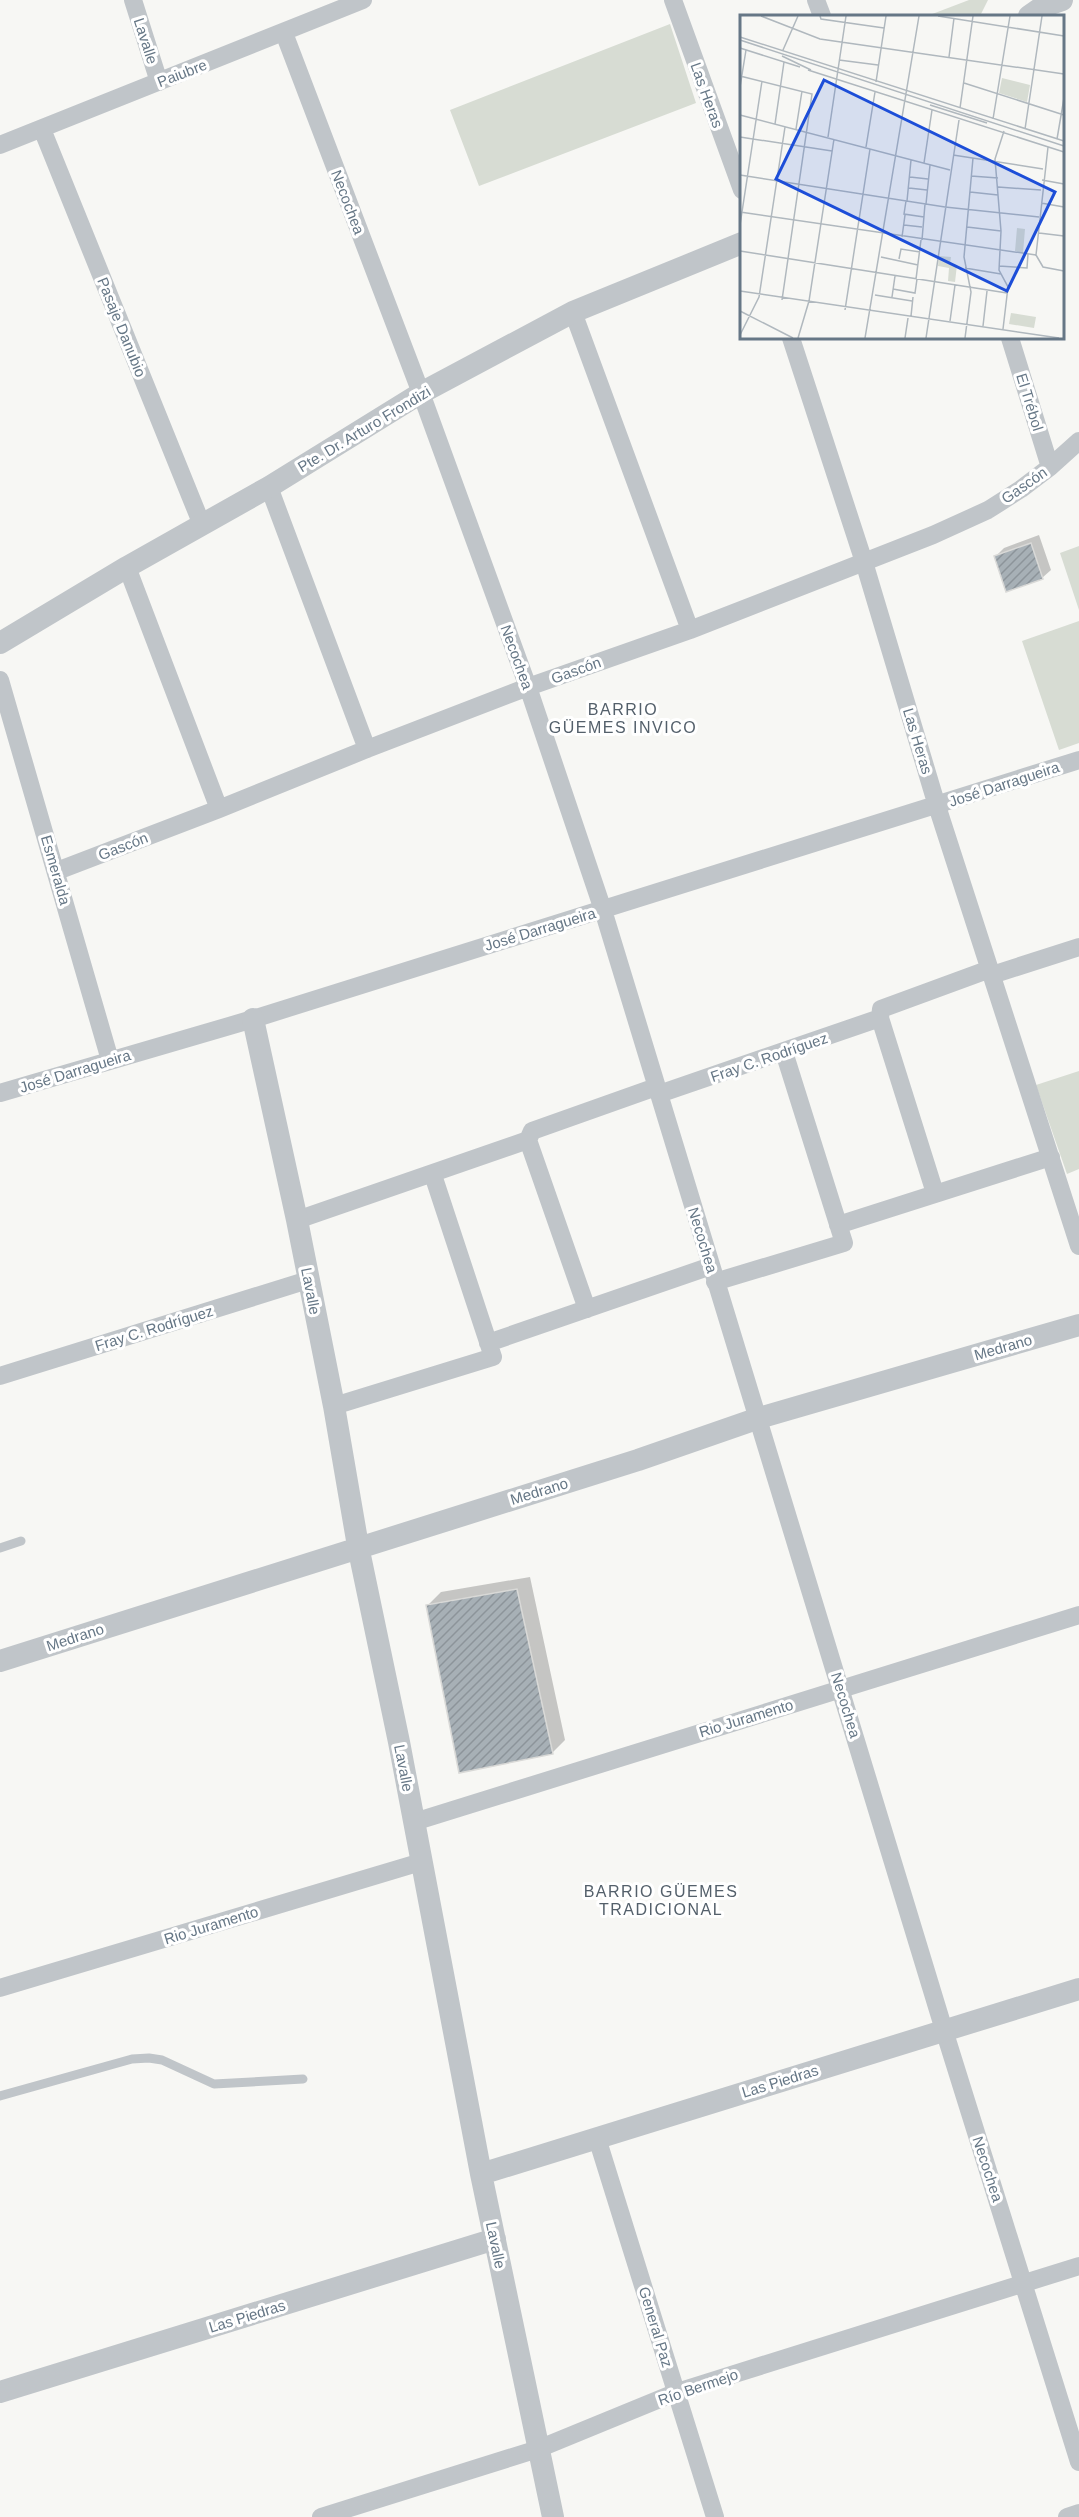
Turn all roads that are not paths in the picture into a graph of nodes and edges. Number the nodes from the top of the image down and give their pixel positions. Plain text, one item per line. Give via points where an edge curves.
1 (133, 0) edge
2 (363, 0) edge
3 (673, 0) edge
4 (816, 0) edge
5 (1062, 0) edge
6 (822, 15) edge
7 (1030, 15) edge
8 (284, 33) junction
9 (159, 81) junction
10 (42, 129) junction
11 (0, 145) edge
12 (740, 187) edge
13 (740, 243) edge
14 (573, 312) junction
15 (791, 339) edge
16 (1010, 339) edge
17 (421, 393) junction
18 (1079, 441) edge
19 (1050, 467) junction
20 (269, 487) junction
21 (202, 525) junction
22 (864, 562) junction
23 (127, 567) junction
24 (690, 630) junction
25 (0, 644) edge
26 (0, 680) edge
27 (528, 687) junction
28 (367, 749) junction
29 (1079, 760) edge
30 (938, 806) junction
31 (219, 810) junction
32 (57, 871) junction
33 (603, 910) junction
34 (1079, 947) edge
35 (991, 972) junction
36 (880, 1018) junction
37 (253, 1019) junction
38 (784, 1052) junction
39 (110, 1060) junction
40 (657, 1091) junction
41 (0, 1093) edge
42 (528, 1140) junction
43 (1051, 1157) junction
44 (433, 1175) junction
45 (935, 1193) junction
46 (297, 1220) junction
47 (838, 1225) junction
48 (1079, 1246) edge
49 (713, 1274) junction
50 (309, 1280) junction
51 (587, 1309) junction
52 (1079, 1325) edge
53 (488, 1343) junction
54 (0, 1376) edge
55 (334, 1406) junction
56 (759, 1419) junction
57 (21, 1541) dead end
58 (358, 1546) junction
59 (0, 1548) edge
60 (1079, 1615) edge
61 (0, 1661) edge
62 (841, 1689) junction
63 (414, 1822) junction
64 (421, 1862) junction
65 (0, 1988) edge
66 (1079, 1989) edge
67 (944, 2030) junction
68 (303, 2079) dead end
69 (0, 2096) edge
70 (597, 2138) junction
71 (481, 2174) junction
72 (495, 2239) junction
73 (1079, 2266) edge
74 (1024, 2282) junction
75 (0, 2392) edge
76 (677, 2392) junction
77 (538, 2449) junction
78 (1079, 2462) edge
79 (1079, 2513) edge
80 (321, 2517) edge
81 (553, 2517) edge
82 (715, 2517) edge
83 (1067, 2517) edge

1 - 9 street, Lavalle
2 - 8 street, Paiubre
3 - 12 street, Las Heras
4 - 6 street
5 - 7 street
8 - 9 street, Paiubre
8 - 17 street, Necochea
9 - 10 street, Paiubre
10 - 11 street, Paiubre
10 - 21 street, Pasaje Danubio
13 - 14 street, Pte. Dr. Arturo Frondizi
14 - 17 street, Pte. Dr. Arturo Frondizi
14 - 24 street
15 - 22 street, Las Heras
16 - 19 street, El Trébol
17 - 20 street, Pte. Dr. Arturo Frondizi
17 - 27 street, Necochea
18 - 19 street, Gascón
19 - 22 street, Gascón via 965,522
20 - 21 street, Pte. Dr. Arturo Frondizi
20 - 28 street
21 - 23 street, Pte. Dr. Arturo Frondizi
22 - 24 street, Gascón
22 - 30 street, Las Heras
23 - 25 street, Pte. Dr. Arturo Frondizi
23 - 31 street
24 - 27 street, Gascón
26 - 32 street, Esmeralda
27 - 28 street, Gascón
27 - 33 street, Necochea
28 - 31 street, Gascón
29 - 30 street, José Darragueira
30 - 33 street, José Darragueira
30 - 35 street, Las Heras
31 - 32 street, Gascón
32 - 39 street, Esmeralda
33 - 37 street, José Darragueira
33 - 40 street, Necochea
34 - 35 street
35 - 36 street, Fray C. Rodríguez via 881,1009
35 - 43 street, Las Heras
36 - 38 street, Fray C. Rodríguez
36 - 45 street
37 - 39 street, José Darragueira
37 - 46 street, Lavalle
38 - 40 street, Fray C. Rodríguez
38 - 47 street
39 - 41 street, José Darragueira
40 - 42 street, Fray C. Rodríguez via 532,1131
40 - 49 street, Necochea
42 - 44 street
42 - 51 street
43 - 45 street
43 - 48 street, Las Heras
44 - 46 street
44 - 53 street
45 - 47 street
46 - 50 street, Lavalle
47 - 49 street via 844,1243
49 - 51 street
49 - 56 street, Necochea
50 - 54 street, Fray C. Rodríguez
50 - 55 street, Lavalle
51 - 53 street
52 - 56 street, Medrano
53 - 55 street via 493,1357
55 - 58 street, Lavalle
56 - 58 street, Medrano
56 - 62 street, Necochea
57 - 59 lane
58 - 61 street, Medrano
58 - 63 street, Lavalle
60 - 62 street, Rio Juramento
62 - 63 street, Rio Juramento
62 - 67 street, Necochea
63 - 64 street, Lavalle
64 - 65 street, Rio Juramento
64 - 71 street, Lavalle
66 - 67 street, Las Piedras
67 - 70 street, Las Piedras
67 - 74 street, Necochea
68 - 69 lane via 214,2084 179,2066 149,2058 132,2059
70 - 71 street, Las Piedras
70 - 76 street, General Paz
71 - 72 street, Lavalle
72 - 75 street, Las Piedras
72 - 77 street, Lavalle
73 - 74 street, Río Bermejo
74 - 76 street, Río Bermejo
74 - 78 street, Necochea
76 - 77 street, Río Bermejo
76 - 82 street, General Paz
77 - 80 street, Río Bermejo
77 - 81 street, Lavalle
79 - 83 street

